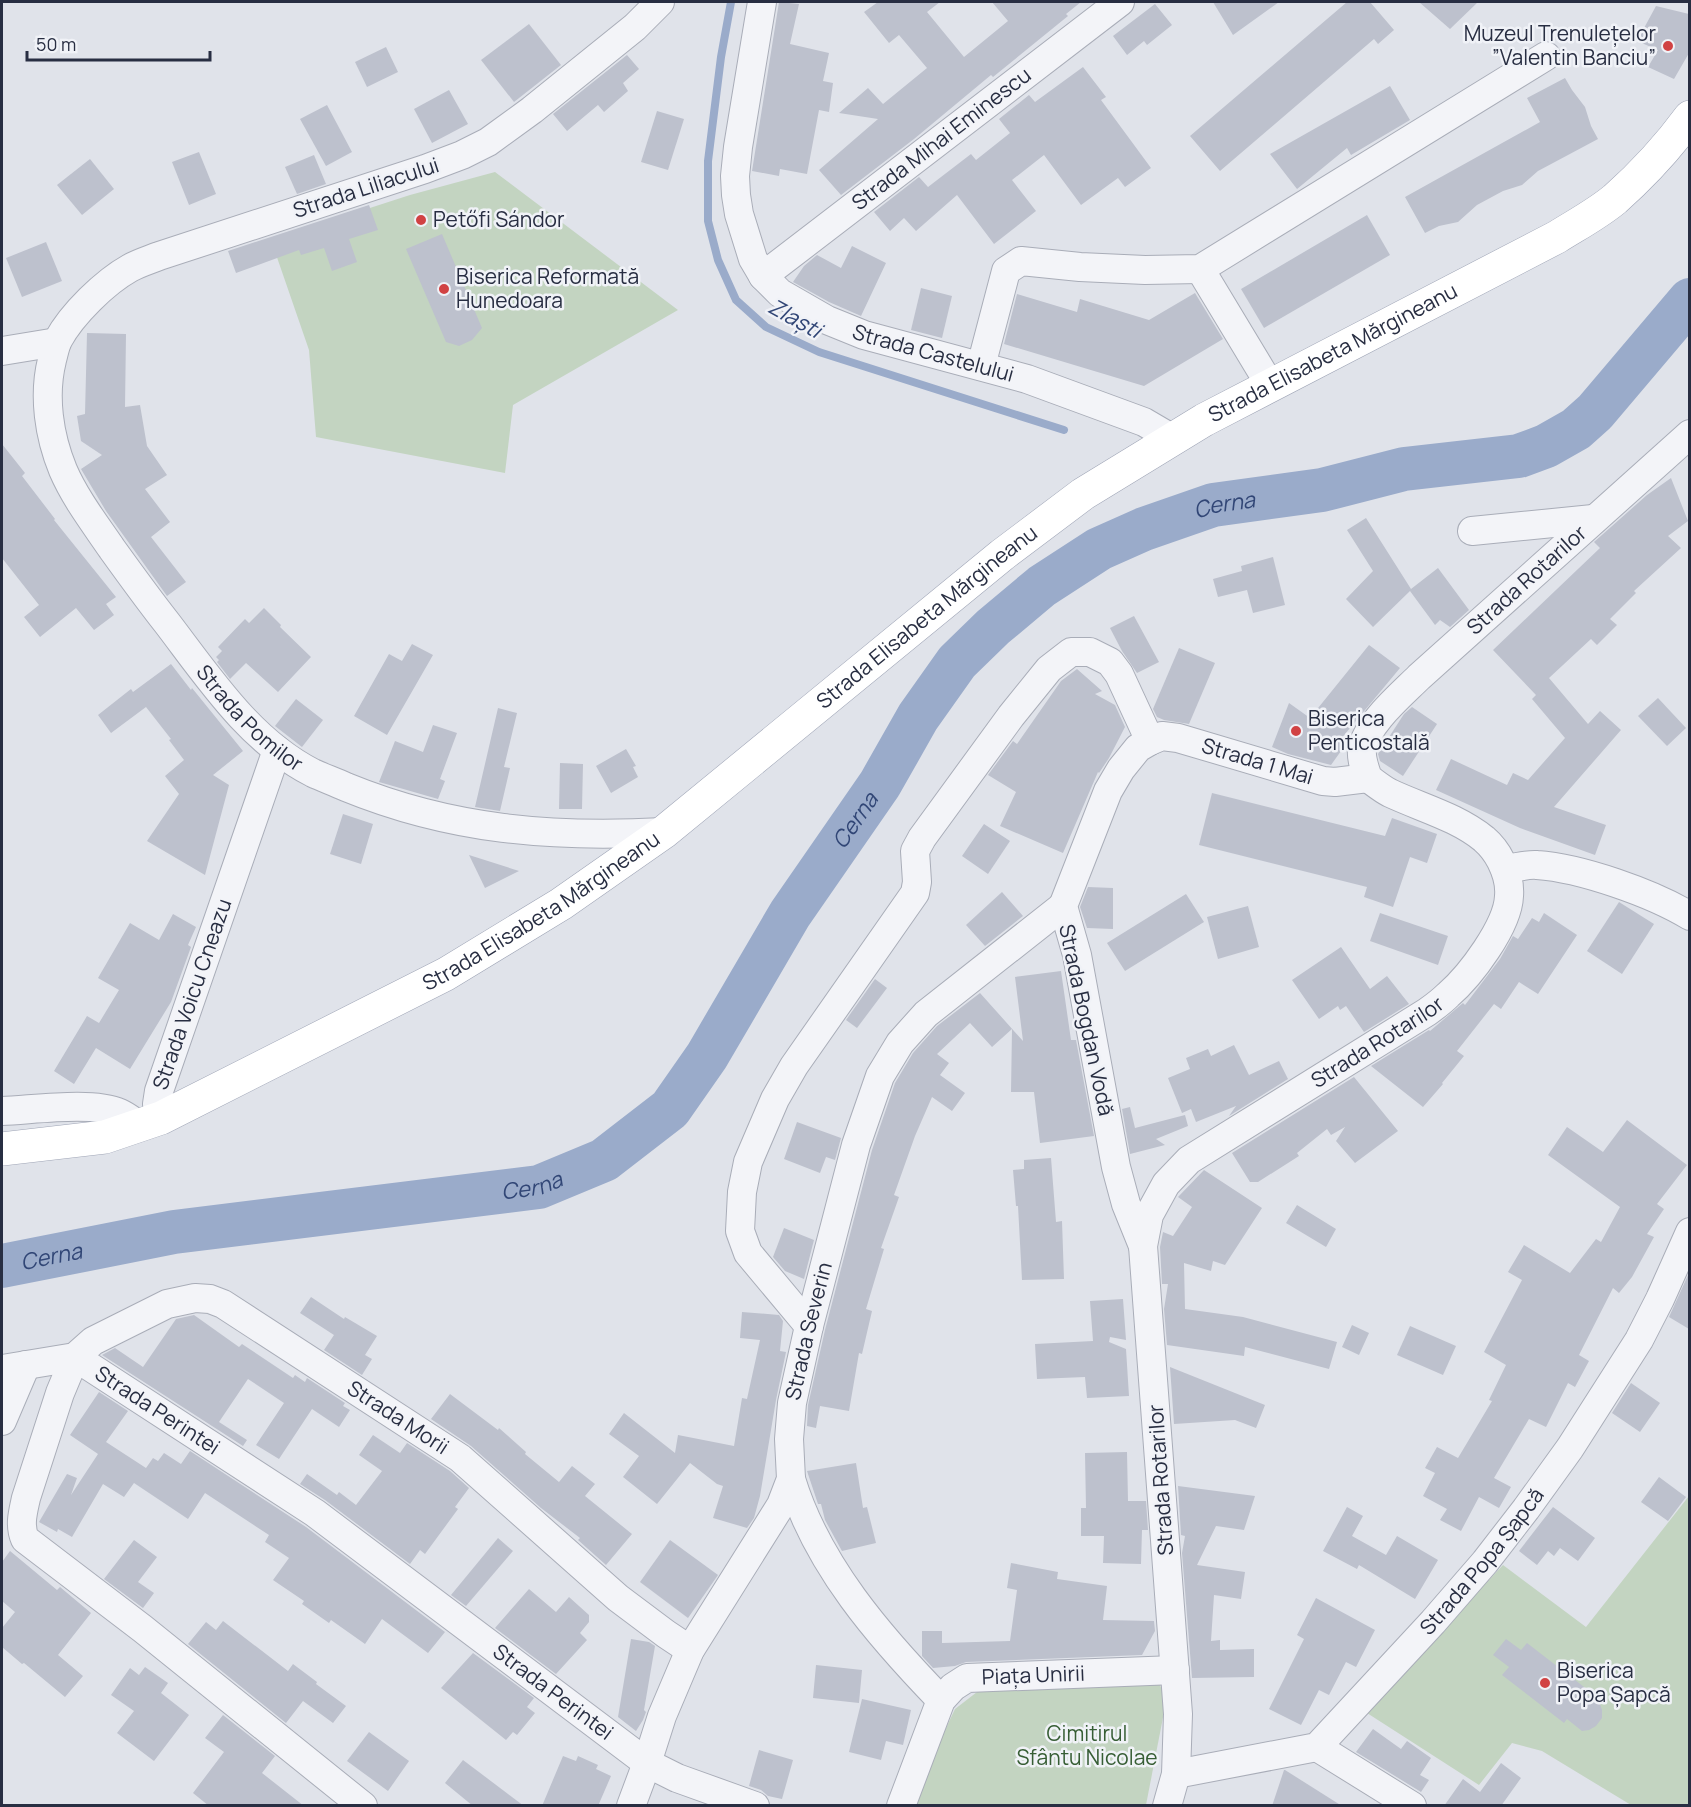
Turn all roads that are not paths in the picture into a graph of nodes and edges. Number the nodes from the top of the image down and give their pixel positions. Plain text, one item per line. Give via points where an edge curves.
1 (660, 2) edge
2 (762, 2) edge
3 (1120, 2) edge
4 (1546, 56) dead end
5 (1689, 117) edge
6 (1200, 270) junction
7 (763, 276) junction
8 (57, 342) junction
9 (2, 351) edge
10 (981, 366) junction
11 (1270, 385) junction
12 (1689, 434) edge
13 (1173, 438) junction
14 (1593, 519) junction
15 (1472, 531) dead end
16 (1150, 741) junction
17 (277, 750) junction
18 (1368, 778) junction
19 (664, 832) junction
20 (1505, 869) junction
21 (1062, 906) junction
22 (1689, 916) edge
23 (2, 1111) edge
24 (151, 1122) junction
25 (2, 1149) edge
26 (1689, 1232) edge
27 (1143, 1246) junction
28 (809, 1326) junction
29 (75, 1356) junction
30 (14, 1367) edge
31 (2, 1420) edge
32 (791, 1479) junction
33 (690, 1650) junction
34 (1175, 1670) junction
35 (941, 1700) junction
36 (1317, 1747) junction
37 (647, 1763) junction
38 (1176, 1774) junction
39 (363, 1806) edge
40 (631, 1806) edge
41 (755, 1806) edge
42 (901, 1806) edge
43 (1167, 1806) edge
44 (1412, 1806) edge

1 - 8 street, Strada Liliacului via 488,142 425,169 130,268 86,303
2 - 7 street, Strada Castelului via 735,176 739,214 753,259
3 - 7 street, Strada Mihai Eminescu
4 - 6 street
5 - 11 main road, Strada Elisabeta Mărgineanu via 1651,164 1589,218
6 - 10 street via 1113,269 1021,261 1006,271
6 - 11 street
7 - 10 street, Strada Castelului via 780,293 826,320
8 - 9 street
8 - 17 street, Strada Pomilor via 47,403 52,437 64,471 87,514 222,695
10 - 13 street, Strada Castelului via 1125,414
11 - 13 main road, Strada Elisabeta Mărgineanu
12 - 14 street, Strada Rotarilor
13 - 19 main road, Strada Elisabeta Mărgineanu via 1083,494 1002,555
14 - 15 street
14 - 18 street, Strada Rotarilor via 1382,715 1364,742 1362,753
16 - 18 street, Strada 1 Mai via 1162,736 1178,738 1323,781
16 - 21 street, Strada Bogdan Vodă via 1138,748 1108,791
16 - 28 street via 1110,662 1090,652 1071,652 1049,669 1011,716 915,851 915,893 794,1066 748,1162 740,1231 748,1254
17 - 19 street, Strada Pomilor via 312,773 360,792 408,810 469,823 537,832
17 - 24 street, Strada Voicu Cneazu
18 - 20 street, Strada Rotarilor via 1388,792 1472,831 1486,841
19 - 24 main road, Strada Elisabeta Mărgineanu via 561,904 446,974
20 - 22 street via 1535,865 1568,870 1617,884
20 - 27 street, Strada Rotarilor via 1509,896 1504,919 1467,976 1449,995 1189,1160 1166,1184 1149,1215
21 - 27 street, Strada Bogdan Vodă via 1077,956 1116,1167
21 - 28 street, Strada Severin via 926,1014 890,1059 880,1076 856,1145
23 - 24 street via 101,1108
24 - 25 main road via 105,1137
26 - 36 street, Strada Popa Șapcă via 1639,1340 1539,1492 1433,1622
27 - 34 street, Strada Rotarilor
28 - 32 street, Strada Severin via 792,1403
29 - 30 street
29 - 33 street, Strada Morii via 93,1341 167,1304 195,1298 223,1304 460,1458 618,1598
29 - 37 street, Strada Perintei via 315,1513
29 - 39 street, Strada Perintei via 26,1497 21,1531 25,1539
30 - 31 street
32 - 33 street, Strada Severin via 781,1504
32 - 35 street via 800,1508 829,1563 861,1609
33 - 37 street, Strada Severin
34 - 35 street, Piața Unirii via 967,1678
34 - 38 street, Strada Rotarilor
35 - 42 street, Piața Unirii
36 - 38 street
36 - 44 street
37 - 40 street, Strada Severin
37 - 41 street, Strada Perintei
38 - 43 street, Strada Rotarilor

